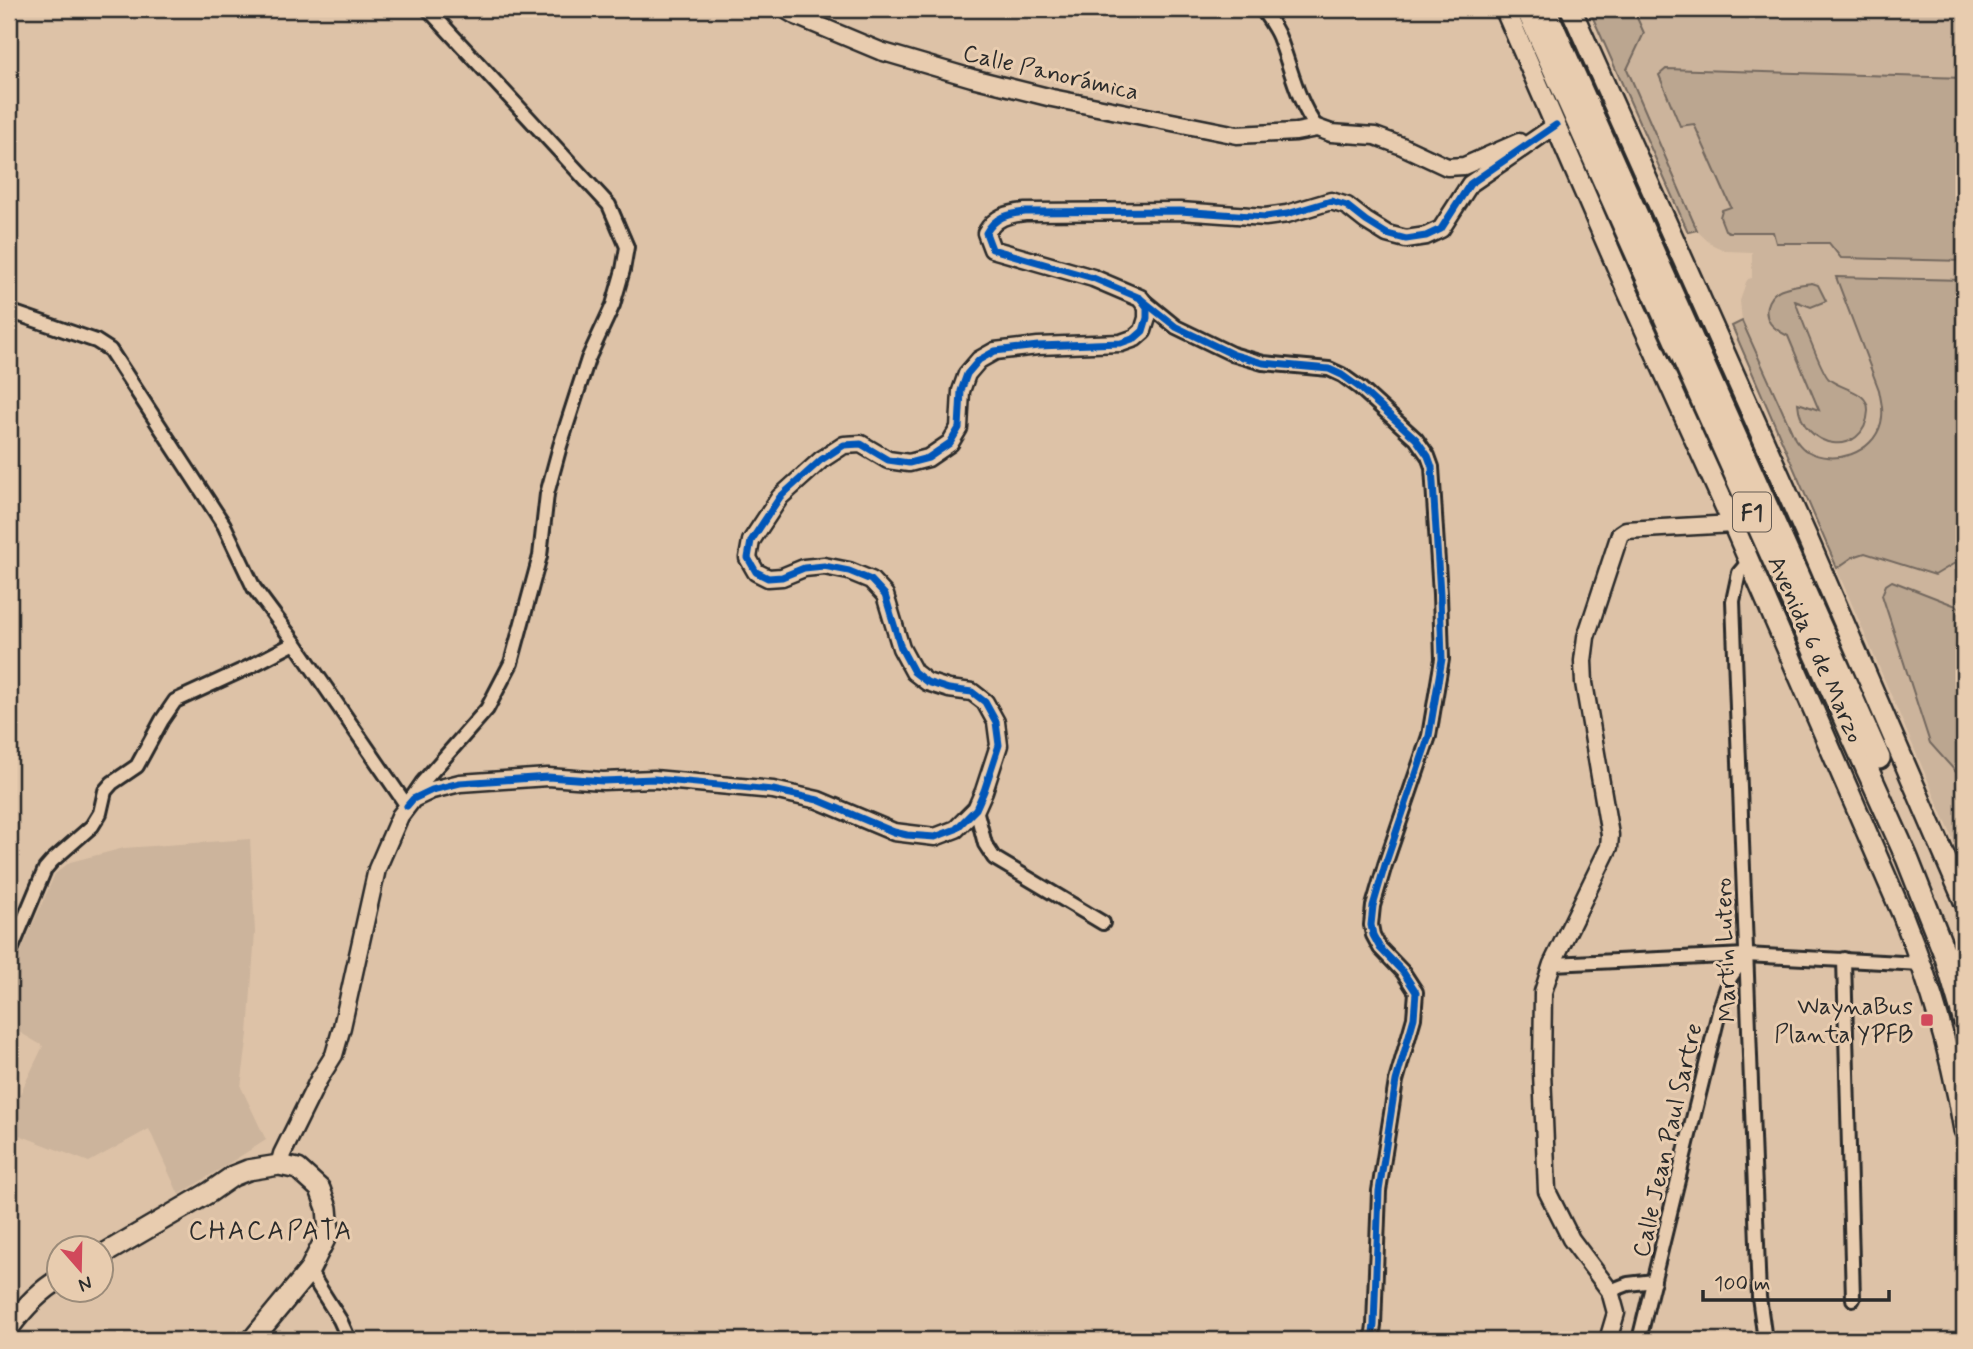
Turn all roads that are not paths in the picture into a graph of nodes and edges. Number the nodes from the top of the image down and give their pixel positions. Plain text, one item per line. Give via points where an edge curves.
1 (428, 9) edge
2 (1262, 9) edge
3 (1505, 9) edge
4 (1527, 9) edge
5 (1545, 9) edge
6 (1571, 9) edge
7 (793, 11) edge
8 (1556, 125) junction
9 (1317, 128) junction
10 (1140, 298) junction
11 (9, 312) edge
12 (1733, 524) junction
13 (1749, 561) junction
14 (295, 643) junction
15 (410, 802) junction
16 (976, 809) junction
17 (1964, 901) edge
18 (1103, 923) dead end
19 (9, 955) edge
20 (1746, 955) junction
21 (1844, 959) junction
22 (1552, 964) junction
23 (1922, 964) junction
24 (1964, 971) edge
25 (1964, 1019) edge
26 (1964, 1130) edge
27 (279, 1165) junction
28 (116, 1247) edge
29 (310, 1271) junction
30 (1654, 1281) junction
31 (46, 1288) edge
32 (1611, 1290) junction
33 (1853, 1299) dead end
34 (9, 1328) edge
35 (252, 1340) edge
36 (349, 1340) edge
37 (1372, 1340) edge
38 (1608, 1340) edge
39 (1639, 1340) edge
40 (1765, 1340) edge

1 - 15 street via 609,205 627,247 613,305 588,359 560,446 547,494 540,556 511,663 487,709
2 - 9 street via 1278,34 1301,101
3 - 8 main road, Avenida 6 de Marzo
4 - 25 highway, Avenida 6 de Marzo / F1 via 1907,858 1946,957
5 - 24 highway, Avenida 6 de Marzo / F1 via 1920,852
6 - 17 main road, Avenida 6 de Marzo
7 - 9 street, Calle Panorámica via 880,51 1052,98 1237,135
8 - 9 street, Calle Panorámica via 1464,166 1447,167 1375,136
8 - 10 street via 1470,184 1441,229 1426,236 1406,239 1387,234 1347,206 1331,201 1265,216 1181,211 1025,212 999,218 986,233 992,249 1093,278
8 - 12 main road, Avenida 6 de Marzo
10 - 16 street via 1147,307 1147,318 1143,331 1128,341 995,351 979,360 964,382 959,428 950,443 928,458 909,463 888,460 860,444 844,445 780,497 751,541 748,558 756,572 768,578 824,566 871,580 885,595 901,648 914,672 927,682 972,692 985,702 996,722 999,745
10 - 37 street via 1176,327 1232,354 1342,375 1416,439 1432,467 1442,659 1429,736 1385,865 1371,925 1380,948 1416,992 1379,1191
11 - 14 street via 110,350 224,525 254,587
12 - 13 main road, Avenida 6 de Marzo
12 - 22 street via 1620,534 1586,637 1583,661 1609,847
13 - 20 street, Martín Lutero via 1739,573 1733,601
13 - 23 main road, Avenida 6 de Marzo
14 - 15 street
14 - 19 street via 175,701 137,766 105,790 92,826 45,869
15 - 16 street via 460,783 548,777 654,779 773,790 818,800 894,832 935,837 956,829
15 - 27 street via 377,869 334,1055
16 - 18 street via 985,844 994,858
20 - 21 street
20 - 22 street
20 - 30 street, Calle Jean Paul Sartre via 1730,978 1720,1008
20 - 40 street, Martín Lutero via 1759,1297
21 - 23 street
21 - 33 street
22 - 32 street via 1543,992 1547,1191 1571,1239
23 - 26 main road, Avenida 6 de Marzo via 1956,1082
27 - 28 main road via 233,1176
27 - 29 main road via 298,1169 320,1189 327,1208 329,1231
29 - 35 main road
29 - 36 street
30 - 32 street
30 - 39 street, Calle Jean Paul Sartre
31 - 34 main road
32 - 38 street via 1616,1313

